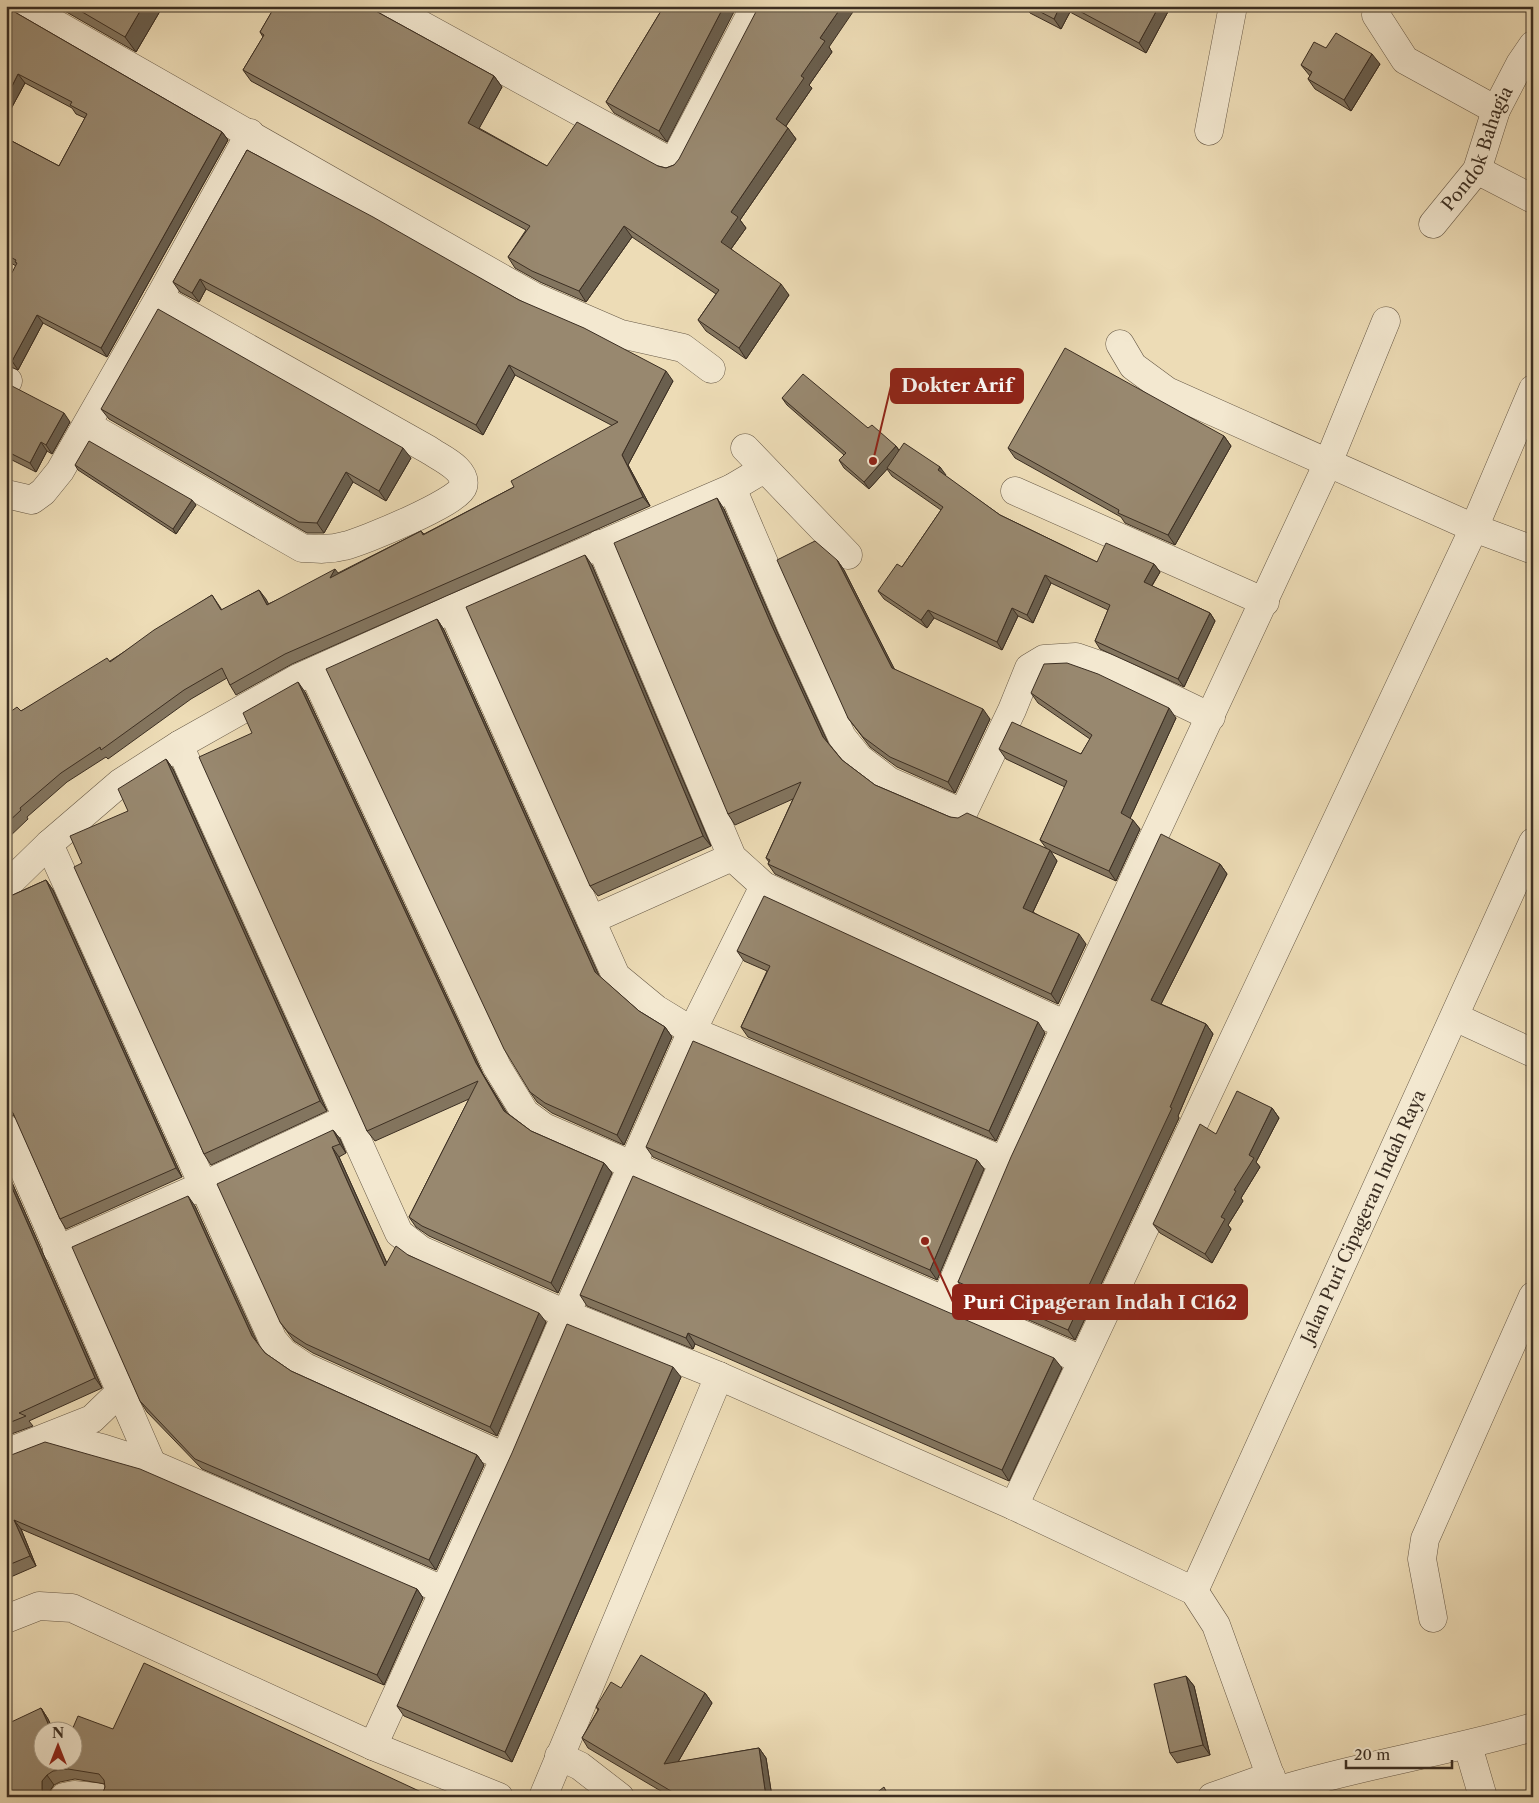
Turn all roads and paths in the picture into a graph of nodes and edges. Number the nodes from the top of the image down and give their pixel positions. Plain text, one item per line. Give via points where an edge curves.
1 (24, 6) edge
2 (387, 6) edge
3 (755, 6) edge
4 (1233, 6) edge
5 (1376, 15) dead end
6 (1533, 45) edge
7 (1496, 110) junction
8 (1209, 130) dead end
9 (250, 134) junction
10 (1477, 170) junction
11 (1533, 199) edge
12 (1433, 224) dead end
13 (159, 298) junction
14 (1386, 321) dead end
15 (1120, 344) dead end
16 (711, 369) dead end
17 (1533, 390) edge
18 (87, 425) junction
19 (745, 448) dead end
20 (1328, 463) junction
21 (764, 469) junction
22 (732, 488) junction
23 (1015, 491) dead end
24 (6, 494) edge
25 (1474, 528) junction
26 (600, 544) junction
27 (1533, 550) edge
28 (848, 555) dead end
29 (1265, 602) junction
30 (452, 608) junction
31 (313, 672) junction
32 (1210, 717) junction
33 (179, 745) junction
34 (1533, 842) edge
35 (49, 844) junction
36 (732, 857) junction
37 (6, 886) edge
38 (764, 886) junction
39 (591, 920) junction
40 (1455, 1017) junction
41 (1066, 1025) junction
42 (692, 1031) junction
43 (1533, 1053) edge
44 (346, 1119) junction
45 (6, 1129) edge
46 (1004, 1161) junction
47 (633, 1167) junction
48 (204, 1185) junction
49 (58, 1250) junction
50 (1533, 1296) edge
51 (945, 1301) junction
52 (566, 1314) junction
53 (1082, 1360) junction
54 (719, 1376) junction
55 (120, 1392) junction
56 (54, 1436) junction
57 (6, 1453) edge
58 (505, 1457) junction
59 (152, 1464) junction
60 (1014, 1506) junction
61 (443, 1590) junction
62 (1194, 1591) junction
63 (6, 1618) edge
64 (1433, 1618) dead end
65 (1533, 1728) edge
66 (373, 1746) junction
67 (1468, 1746) junction
68 (559, 1756) junction
69 (1275, 1788) edge
70 (64, 1797) edge
71 (97, 1797) edge
72 (499, 1797) edge
73 (543, 1797) edge
74 (620, 1797) edge
75 (1212, 1797) edge
76 (1483, 1797) edge

1 - 9 street
2 - 3 street via 673,163
4 - 8 street
5 - 7 street via 1405,60
6 - 7 street, Pondok Bahagia
7 - 10 street, Pondok Bahagia
9 - 13 street
9 - 16 street via 533,296 621,334 683,348
10 - 11 street
10 - 12 street, Pondok Bahagia
13 - 18 street
13 - 18 street via 429,450 462,474 463,487 459,494 422,515 346,546 322,550 302,548
14 - 20 street
15 - 20 street via 1133,366 1167,392
17 - 25 street
18 - 24 street via 43,492 32,500
19 - 21 street
20 - 25 street
20 - 29 street
21 - 22 street
21 - 28 street
22 - 26 street
22 - 32 street via 842,737 859,758 889,780 963,813 1029,668 1044,659 1076,656 1111,669
23 - 29 street
25 - 27 street
25 - 53 street
26 - 30 street
26 - 36 street
29 - 32 street
30 - 31 street
30 - 39 street
31 - 33 street
31 - 47 street via 497,1067 525,1113 544,1127
32 - 41 street
33 - 35 street via 120,784
33 - 44 street
34 - 40 street, Jalan Puri Cipageran Indah Raya
35 - 37 street
35 - 48 street
36 - 38 street
36 - 39 street
38 - 41 street
38 - 42 street
39 - 42 street via 616,976 656,1009
40 - 43 street
40 - 62 street, Jalan Puri Cipageran Indah Raya
41 - 46 street
42 - 46 street
42 - 47 street
44 - 48 street
44 - 52 street via 399,1233 421,1250
45 - 49 street
46 - 51 street
47 - 51 street
47 - 52 street
48 - 49 street
48 - 58 street via 273,1340 284,1353 305,1367
49 - 55 street
50 - 64 street via 1424,1539 1422,1559
51 - 53 street
52 - 54 street
52 - 58 street
53 - 60 street
54 - 60 street
54 - 68 street
55 - 56 street via 92,1419
55 - 59 street
56 - 57 street
56 - 59 street
58 - 61 street
59 - 61 street
60 - 62 street
61 - 66 street
62 - 69 street via 1216,1625
63 - 66 street via 39,1606 72,1608
65 - 67 street
66 - 72 street
67 - 69 street
67 - 76 street
68 - 73 street
68 - 74 street via 580,1766
69 - 75 street
70 - 71 street

